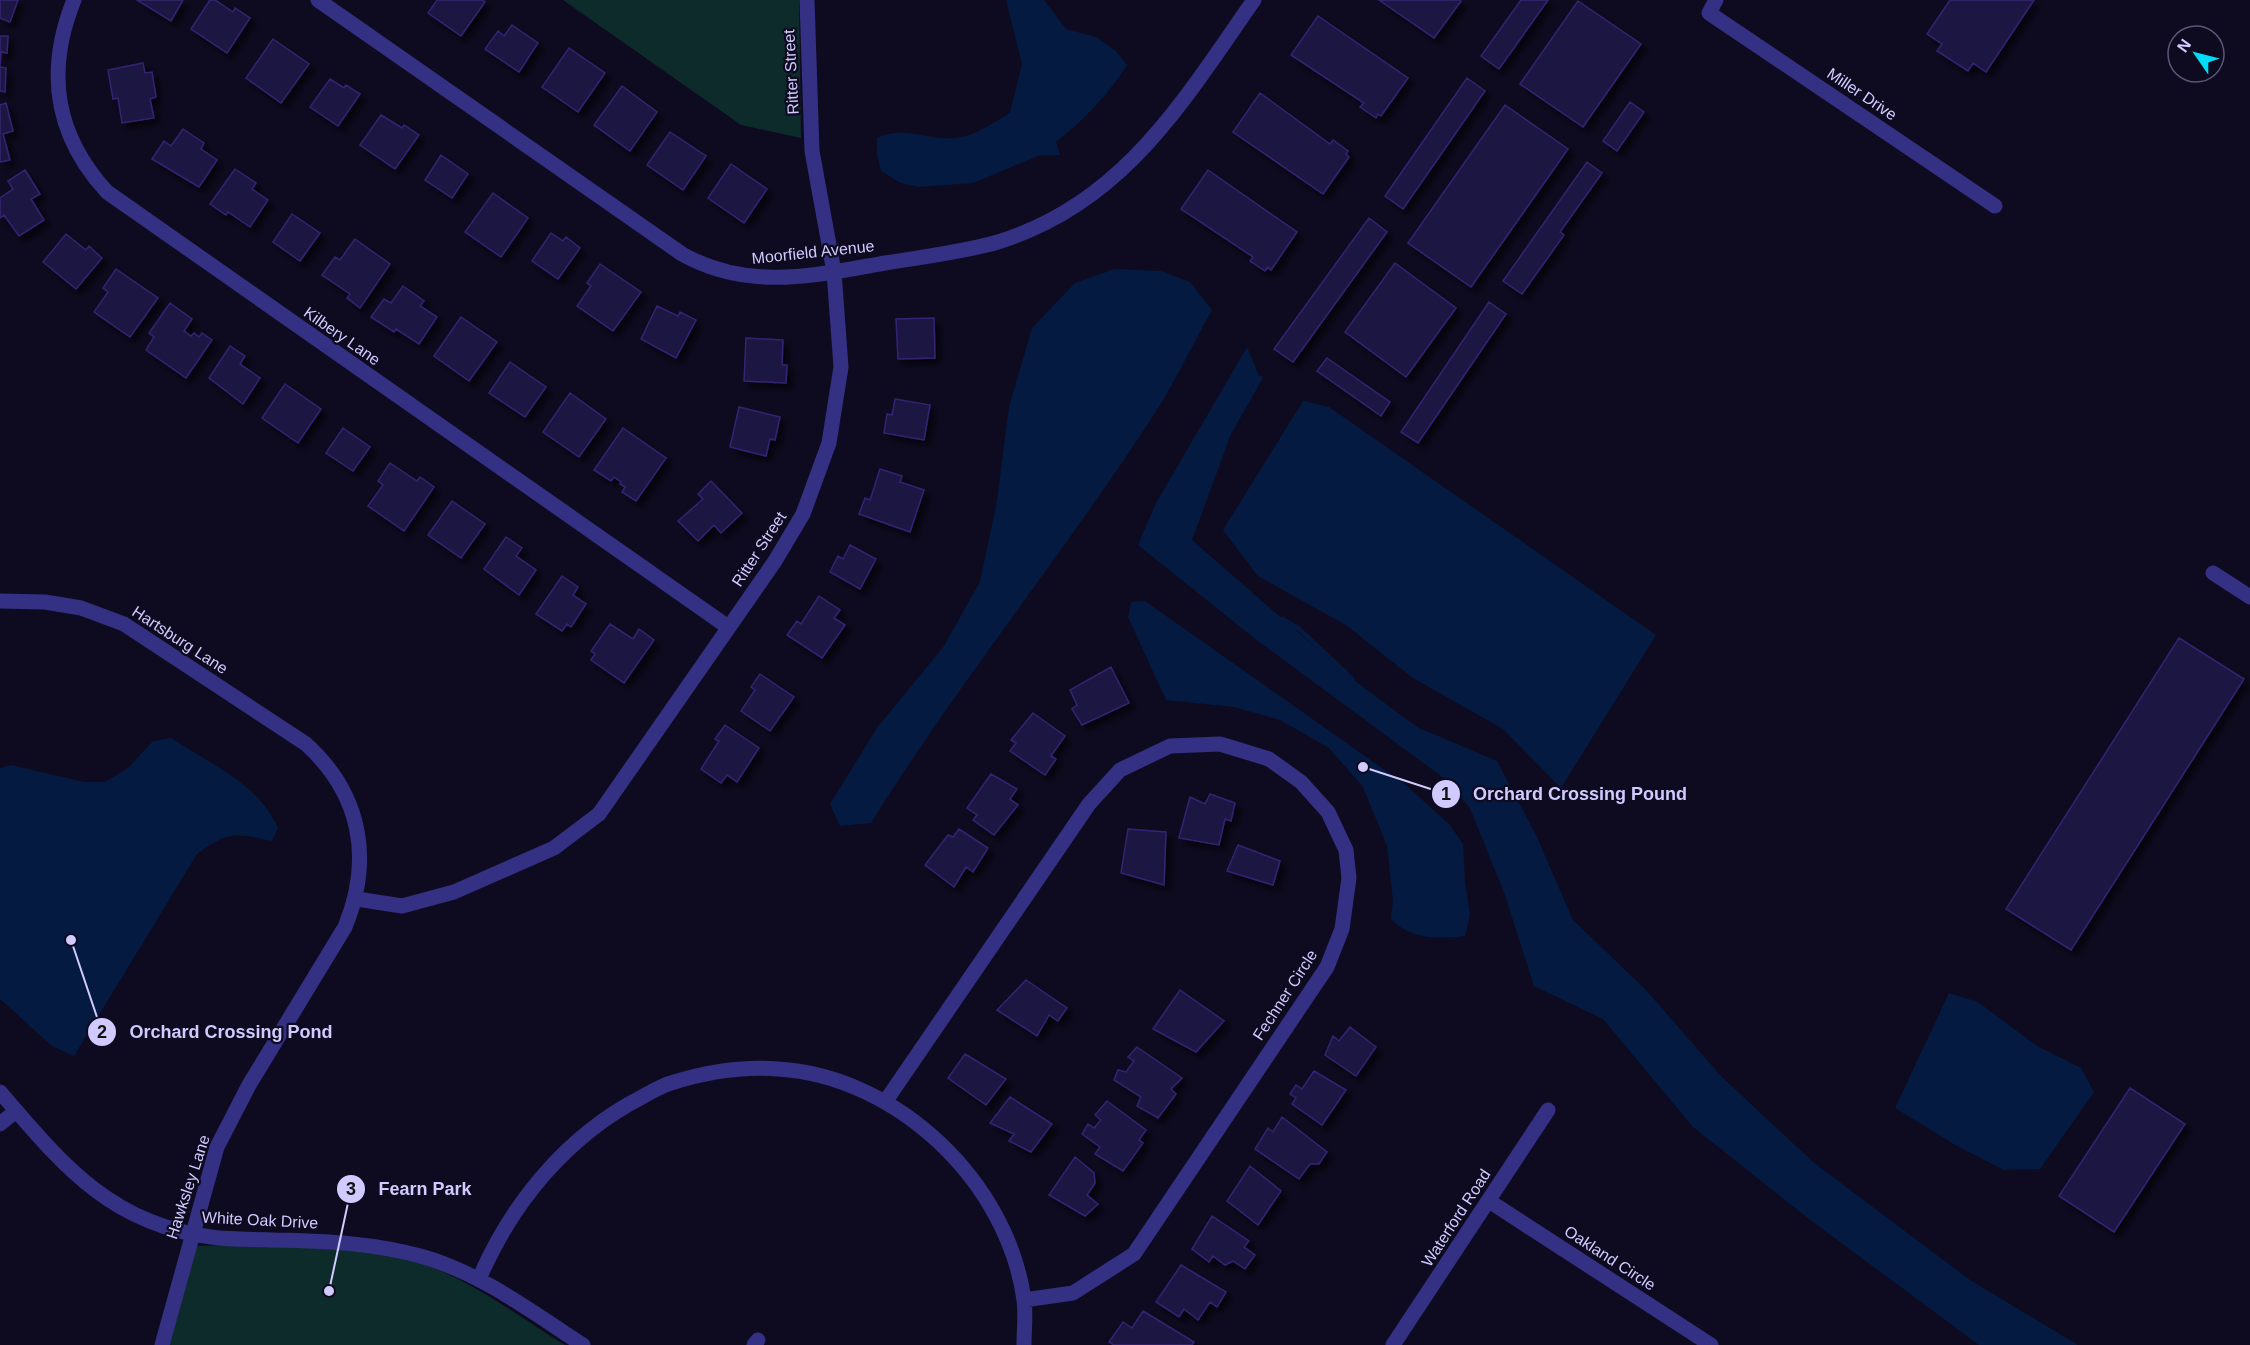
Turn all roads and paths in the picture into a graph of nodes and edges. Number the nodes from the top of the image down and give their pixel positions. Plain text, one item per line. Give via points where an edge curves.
1 (74, 0) edge
2 (318, 0) edge
3 (807, 0) edge
4 (1254, 0) edge
5 (1713, 6) edge
6 (1995, 206) dead end
7 (834, 272) junction
8 (2212, 573) dead end
9 (2250, 597) edge
10 (0, 601) edge
11 (728, 627) junction
12 (321, 758) joint
13 (357, 899) junction
14 (0, 1092) edge
15 (885, 1102) junction
16 (16, 1110) junction
17 (1548, 1110) dead end
18 (0, 1124) edge
19 (1489, 1201) junction
20 (191, 1234) junction
21 (479, 1279) junction
22 (1024, 1300) junction
23 (162, 1345) edge
24 (583, 1345) edge
25 (1024, 1345) edge
26 (1393, 1345) edge
27 (1711, 1345) edge

1 - 11 street, Kilbery Lane via 59,52 60,105 74,146 107,192
2 - 7 street, Moorfield Avenue via 693,260 748,278
3 - 7 street, Ritter Street via 813,151
4 - 7 street, Moorfield Avenue via 1160,132 1115,176 1063,213 1022,233 969,249
5 - 6 street, Miller Drive
7 - 11 street, Ritter Street via 841,367 829,443 803,514
8 - 9 street
10 - 12 street, Hartsburg Lane via 81,608 124,624 306,744
11 - 13 street, Ritter Street via 599,814 554,848 454,892 402,906
12 - 13 street, Hawksley Lane via 341,785 354,816 361,852
13 - 20 street, Hawksley Lane via 342,933 249,1085 217,1147
14 - 16 street, White Oak Drive
15 - 21 street via 836,1080 779,1069 727,1069 669,1084 623,1107 569,1147 506,1226
15 - 22 street via 931,1134 963,1165 1010,1243
15 - 22 street, Fechner Circle via 1089,804 1120,770 1170,746 1220,744 1269,759 1301,782 1328,812 1346,850 1348,878 1342,929 1327,967 1134,1254 1073,1293
16 - 18 street
16 - 20 street, White Oak Drive via 62,1164 106,1199 153,1224
17 - 19 street, Waterford Road
19 - 26 street, Waterford Road
19 - 27 street, Oakland Circle
20 - 21 street, White Oak Drive via 367,1245 425,1257
20 - 23 street, Hawksley Lane
21 - 24 street, White Oak Drive
22 - 25 street

